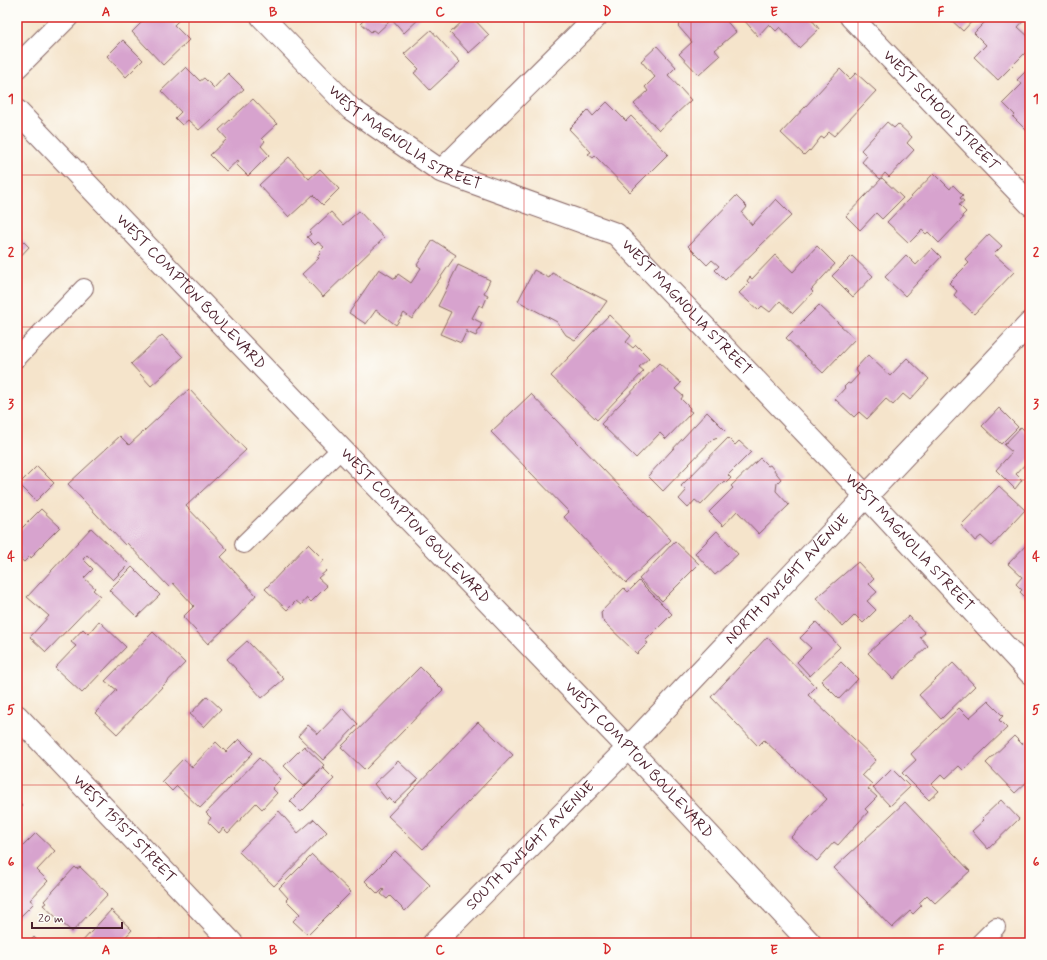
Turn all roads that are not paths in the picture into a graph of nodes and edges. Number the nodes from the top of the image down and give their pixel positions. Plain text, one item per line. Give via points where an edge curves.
1 (68, 17) edge
2 (262, 17) edge
3 (596, 17) edge
4 (851, 17) edge
5 (17, 67) edge
6 (17, 111) edge
7 (441, 171) junction
8 (1030, 204) edge
9 (84, 288) dead end
10 (1030, 323) edge
11 (17, 358) edge
12 (341, 449) junction
13 (866, 496) junction
14 (244, 544) dead end
15 (1030, 673) edge
16 (17, 716) edge
17 (628, 748) junction
18 (996, 927) dead end
19 (232, 943) edge
20 (434, 943) edge
21 (810, 943) edge
22 (980, 943) edge

1 - 5 street
2 - 7 street, WEST MAGNOLIA STREET via 352,109
3 - 7 street
4 - 8 street, WEST SCHOOL STREET
6 - 12 street, WEST COMPTON BOULEVARD
7 - 13 street, WEST MAGNOLIA STREET via 616,234
9 - 11 lane
10 - 13 street, NORTH DWIGHT AVENUE
12 - 14 lane
12 - 17 street, WEST COMPTON BOULEVARD
13 - 15 street, WEST MAGNOLIA STREET
13 - 17 street, NORTH DWIGHT AVENUE
16 - 19 street, WEST 151ST STREET
17 - 20 street, SOUTH DWIGHT AVENUE
17 - 21 street, WEST COMPTON BOULEVARD
18 - 22 lane

